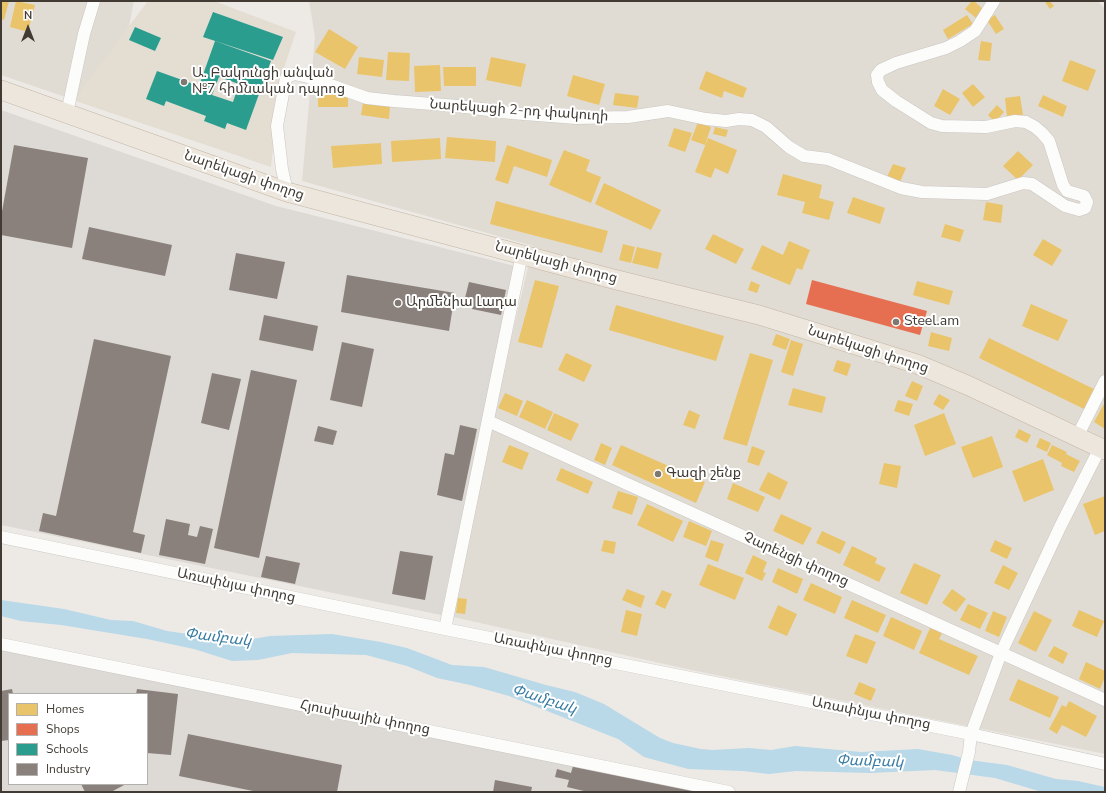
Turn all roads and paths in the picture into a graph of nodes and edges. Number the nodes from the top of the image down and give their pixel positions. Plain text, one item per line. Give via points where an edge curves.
1 (94, 1) edge
2 (994, 1) edge
3 (1, 90) edge
4 (67, 113) junction
5 (287, 192) junction
6 (522, 254) junction
7 (1105, 381) edge
8 (488, 421) junction
9 (1077, 437) junction
10 (1102, 449) edge
11 (1, 537) edge
12 (445, 629) junction
13 (1, 644) edge
14 (1001, 653) junction
15 (1105, 700) edge
16 (970, 734) junction
17 (1105, 764) edge
18 (729, 792) edge
19 (960, 792) edge

1 - 4 street
2 - 5 street, Նարեկացի 2-րդ փակուղի via 975,31 946,48 881,70 877,75 878,82 882,90 896,101 931,123 942,126 986,127 1015,121 1026,122 1035,127 1049,140 1063,185 1068,191 1084,196 1087,202 1085,208 1079,210 1065,206 1032,184 1023,183 987,194 922,192 901,188 828,159 804,156 766,127 752,120 706,119 668,110 628,117 576,118 394,102 367,98 308,76 294,74 286,78 277,126
3 - 4 highway, Նարեկացի փողոց
4 - 5 highway, Նարեկացի փողոց
5 - 6 highway, Նարեկացի փողոց
6 - 8 street
6 - 9 highway, Նարեկացի փողոց via 759,315 917,364
7 - 9 street
8 - 12 street
8 - 14 street, Չարենցի փողոց
9 - 10 highway, Նարեկացի փողոց
10 - 14 street via 1058,533
11 - 12 street, Առափնյա փողոց
12 - 16 street, Առափնյա փողոց
13 - 18 street, Հյուսիսային փողոց
14 - 15 street, Չարենցի փողոց
14 - 16 street
16 - 17 street, Առափնյա փողոց
16 - 19 street via 969,752

